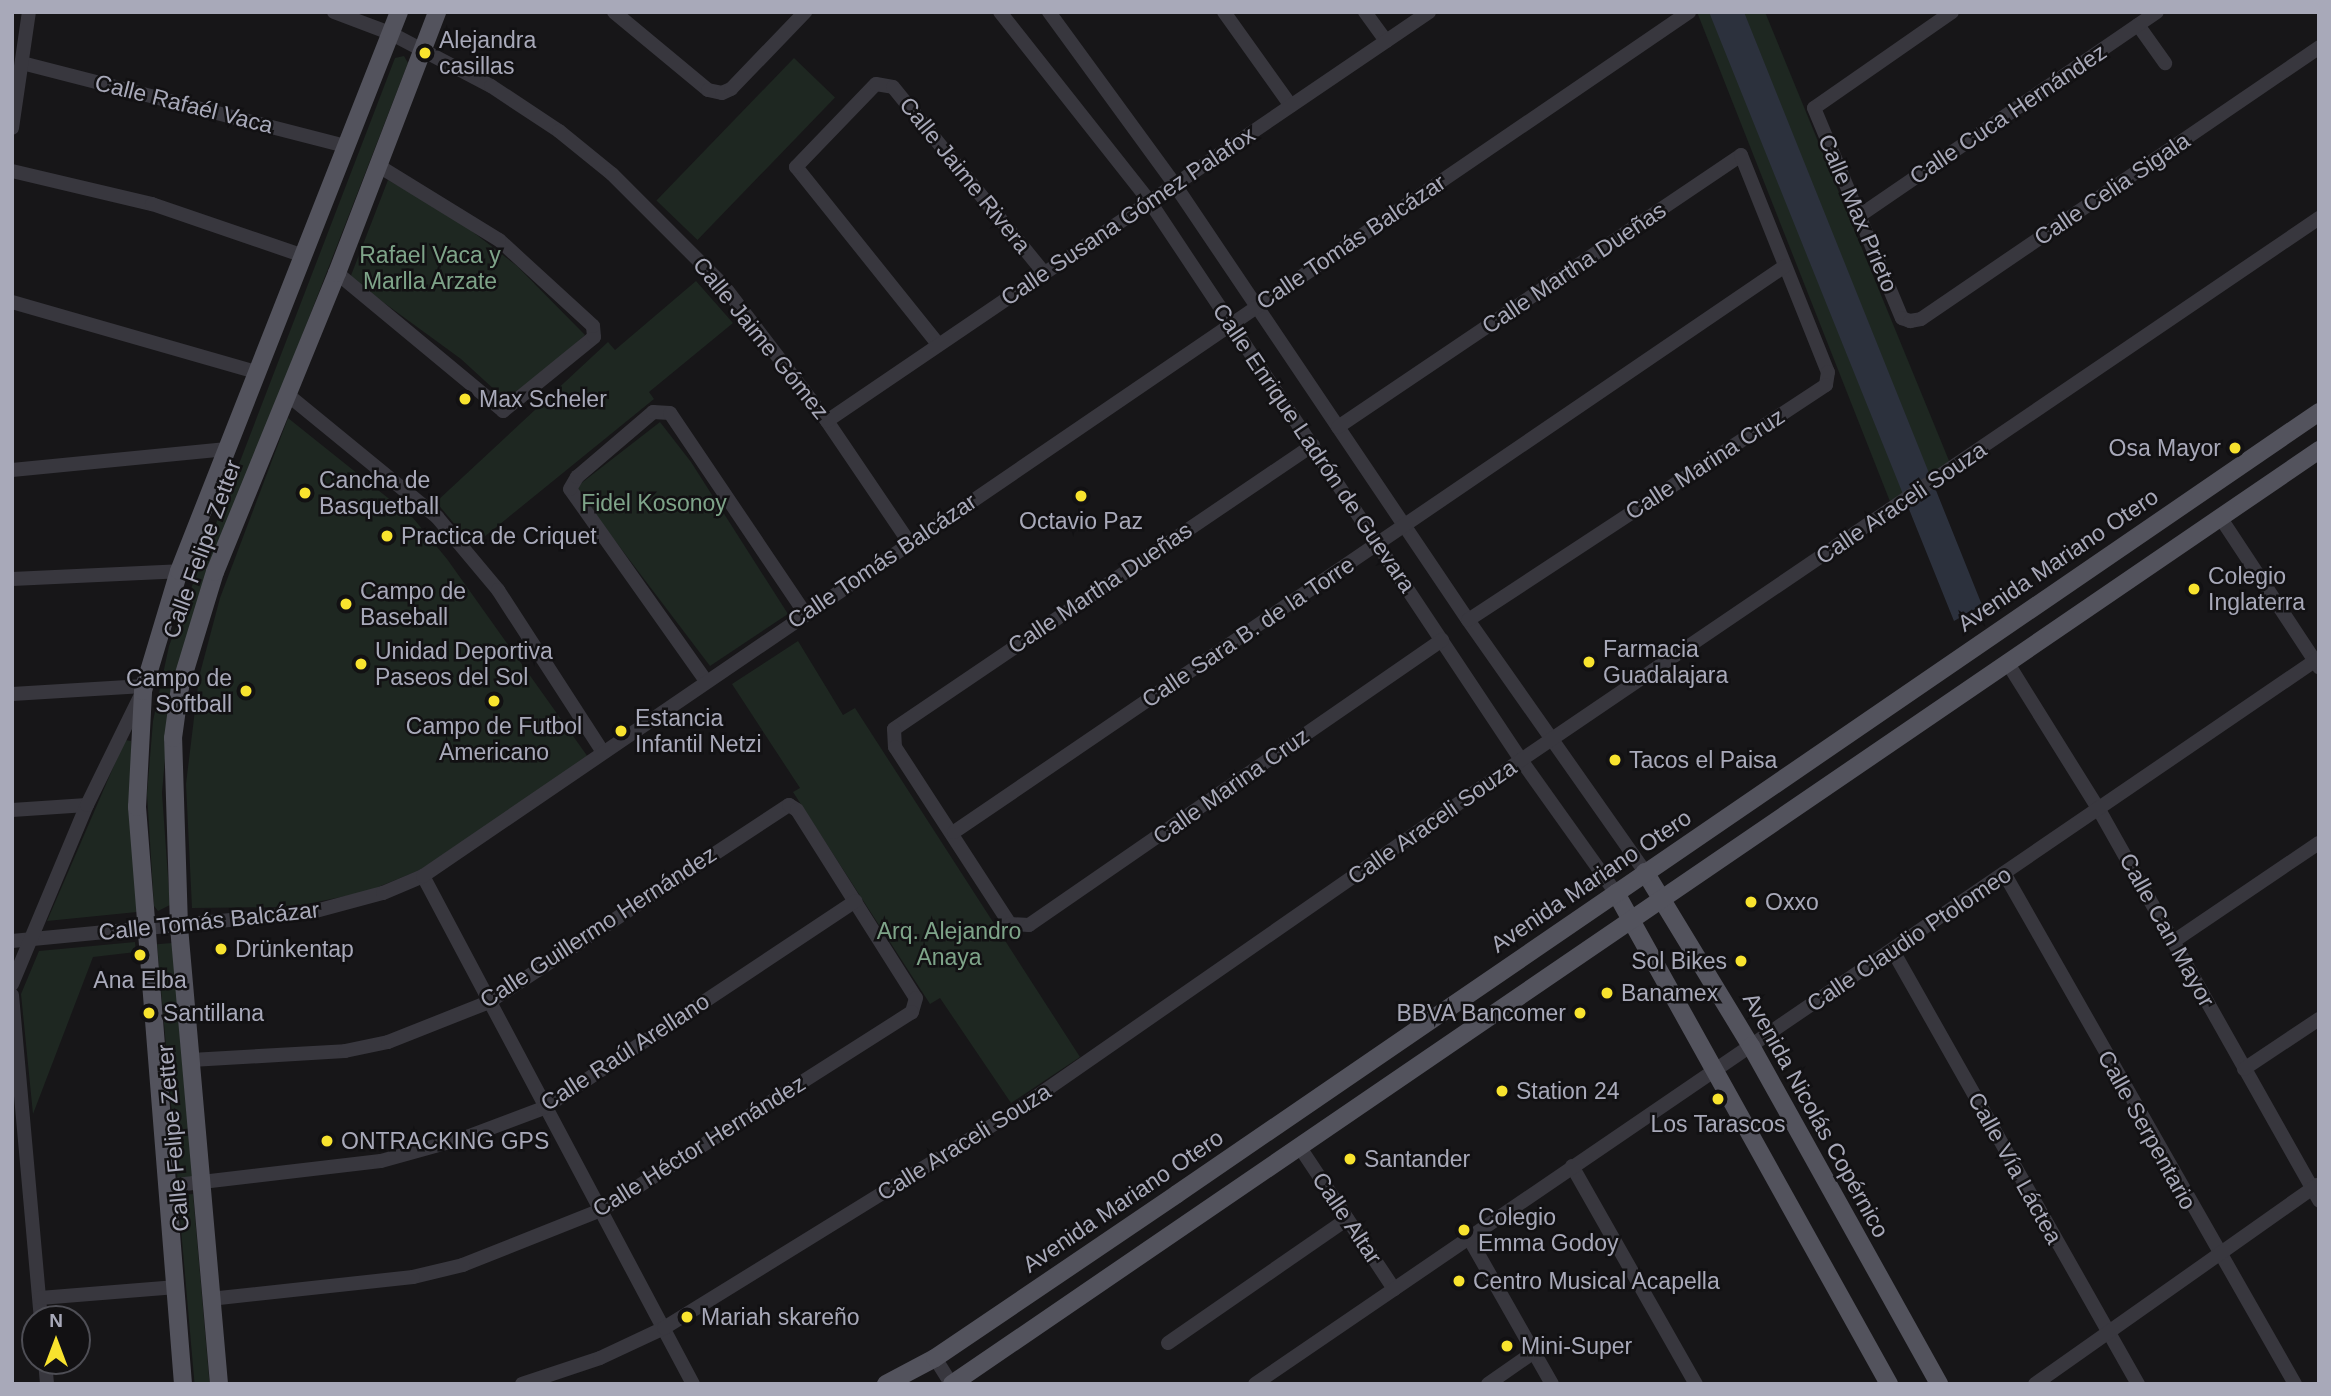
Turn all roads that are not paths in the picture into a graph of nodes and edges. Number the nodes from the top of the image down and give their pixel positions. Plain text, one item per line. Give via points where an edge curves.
1 (29, 12) edge
2 (334, 12) edge
3 (399, 12) edge
4 (437, 12) edge
5 (614, 12) edge
6 (804, 12) edge
7 (1000, 12) edge
8 (1049, 12) edge
9 (1224, 12) edge
10 (1366, 12) edge
11 (1429, 12) edge
12 (1689, 12) edge
13 (1952, 12) edge
14 (2157, 12) edge
15 (2138, 25) junction
16 (390, 33) junction
17 (1386, 41) junction
18 (2319, 47) edge
19 (423, 50) junction
20 (22, 62) junction
21 (2165, 64) dead end
22 (1291, 106) junction
23 (12, 128) edge
24 (346, 146) junction
25 (377, 166) junction
26 (12, 171) edge
27 (1175, 185) junction
28 (1150, 202) junction
29 (1859, 216) junction
30 (2319, 218) edge
31 (304, 256) junction
32 (1785, 266) junction
33 (337, 272) junction
34 (1044, 273) junction
35 (12, 302) edge
36 (1256, 307) junction
37 (1902, 318) joint
38 (1231, 324) junction
39 (938, 344) junction
40 (256, 372) junction
41 (288, 395) junction
42 (2319, 412) edge
43 (827, 421) junction
44 (1338, 427) junction
45 (1313, 445) junction
46 (227, 449) junction
47 (2319, 450) edge
48 (12, 470) edge
49 (2220, 517) junction
50 (1406, 525) junction
51 (909, 542) junction
52 (1380, 543) junction
53 (179, 570) junction
54 (12, 579) edge
55 (805, 613) junction
56 (1468, 620) junction
57 (1442, 640) junction
58 (2007, 662) junction
59 (2317, 662) edge
60 (706, 681) junction
61 (143, 688) junction
62 (12, 694) edge
63 (1552, 739) junction
64 (603, 752) junction
65 (1521, 760) junction
66 (87, 805) junction
67 (2098, 808) junction
68 (12, 810) edge
69 (954, 832) junction
70 (2319, 843) edge
71 (1645, 873) junction
72 (2004, 873) junction
73 (423, 876) junction
74 (1616, 893) junction
75 (1661, 897) junction
76 (855, 901) junction
77 (1631, 917) junction
78 (179, 926) junction
79 (146, 930) junction
80 (32, 939) junction
81 (12, 941) edge
82 (2174, 941) junction
83 (1892, 951) junction
84 (12, 984) edge
85 (12, 995) edge
86 (489, 1002) junction
87 (2319, 1019) edge
88 (1751, 1046) junction
89 (191, 1059) junction
90 (1717, 1069) junction
91 (2244, 1069) junction
92 (544, 1108) junction
93 (1299, 1146) junction
94 (1572, 1166) junction
95 (202, 1184) junction
96 (168, 1186) junction
97 (2316, 1191) edge
98 (601, 1210) junction
99 (1348, 1219) junction
100 (1469, 1238) junction
101 (2217, 1255) junction
102 (177, 1286) junction
103 (1394, 1289) junction
104 (40, 1298) junction
105 (212, 1299) junction
106 (40, 1305) edge
107 (664, 1328) junction
108 (2108, 1333) junction
109 (1168, 1343) dead end
110 (1534, 1352) junction
111 (934, 1357) junction
112 (906, 1379) edge
113 (183, 1384) edge
114 (219, 1384) edge
115 (522, 1384) edge
116 (693, 1384) edge
117 (886, 1384) edge
118 (951, 1384) edge
119 (1255, 1384) edge
120 (1488, 1384) edge
121 (1552, 1384) edge
122 (1696, 1384) edge
123 (1889, 1384) edge
124 (1939, 1384) edge
125 (2035, 1384) edge
126 (2138, 1384) edge
127 (2295, 1384) edge

1 - 20 street
2 - 16 street, Calle Jaime Gómez
3 - 16 main road, Calle Felipe Zetter
4 - 19 main road, Calle Felipe Zetter
5 - 6 street via 708,90 722,93 732,89
7 - 28 street, Calle Enrique Ladrón de Guevara
8 - 27 street, Calle Enrique Ladrón de Guevara
9 - 22 street
10 - 17 street
11 - 17 street, Calle Susana Gómez Palafox
12 - 36 street, Calle Tomás Balcázar
13 - 29 street, Calle Max Prieto via 1814,108
14 - 15 street, Calle Cuca Hernández
15 - 21 street
15 - 29 street, Calle Cuca Hernández
16 - 19 street, Calle Jaime Gómez
16 - 24 main road, Calle Felipe Zetter
17 - 22 street, Calle Susana Gómez Palafox
18 - 37 street, Calle Celia Sigala via 1921,319
19 - 25 main road, Calle Felipe Zetter
19 - 43 street, Calle Jaime Gómez via 559,131 612,174 723,285
20 - 23 street
20 - 24 street, Calle Rafaél Vaca
22 - 27 street, Calle Susana Gómez Palafox
24 - 31 main road, Calle Felipe Zetter
25 - 33 main road, Calle Felipe Zetter
25 - 33 street via 499,240 595,333 503,411
26 - 31 street via 152,204
27 - 28 street, Calle Susana Gómez Palafox
27 - 36 street, Calle Enrique Ladrón de Guevara
28 - 34 street, Calle Susana Gómez Palafox
28 - 38 street, Calle Enrique Ladrón de Guevara
29 - 37 street, Calle Max Prieto
30 - 63 street, Calle Araceli Souza
31 - 40 main road, Calle Felipe Zetter
32 - 44 street, Calle Martha Dueñas via 1741,155
32 - 50 street, Calle Sara B. de la Torre
32 - 56 street, Calle Marina Cruz via 1828,372 1826,385
33 - 41 main road, Calle Felipe Zetter
34 - 39 street, Calle Susana Gómez Palafox
34 - 39 street, Calle Jaime Rivera via 893,87 882,82 871,87 796,167
35 - 40 street
36 - 38 street, Calle Tomás Balcázar
36 - 44 street, Calle Enrique Ladrón de Guevara
38 - 45 street, Calle Enrique Ladrón de Guevara
38 - 51 street, Calle Tomás Balcázar
39 - 43 street, Calle Susana Gómez Palafox
40 - 46 main road, Calle Felipe Zetter
41 - 64 street via 437,517 498,590
41 - 78 main road, Calle Felipe Zetter via 215,572 180,687 173,738
42 - 71 main road, Avenida Mariano Otero
43 - 51 street, Calle Jaime Gómez
44 - 50 street, Calle Enrique Ladrón de Guevara
45 - 52 street, Calle Enrique Ladrón de Guevara
45 - 69 street, Calle Martha Dueñas via 897,724 892,734 895,747
46 - 48 street
46 - 53 main road, Calle Felipe Zetter
47 - 49 main road
49 - 58 main road
49 - 59 street
50 - 52 street, Calle Sara B. de la Torre
50 - 56 street, Calle Enrique Ladrón de Guevara
51 - 55 street, Calle Tomás Balcázar
52 - 57 street, Calle Enrique Ladrón de Guevara
52 - 69 street, Calle Sara B. de la Torre
53 - 54 street
53 - 61 main road, Calle Felipe Zetter
55 - 60 street, Calle Tomás Balcázar
55 - 60 street via 670,413 653,412 570,489
56 - 63 street, Calle Enrique Ladrón de Guevara
57 - 65 street, Calle Enrique Ladrón de Guevara
57 - 69 street, Calle Marina Cruz via 1019,928 1010,924
58 - 67 street, Calle Can Mayor
58 - 75 main road
59 - 67 street, Calle Claudio Ptolomeo
60 - 64 street, Calle Tomás Balcázar
61 - 62 street
61 - 66 street
61 - 79 main road, Calle Felipe Zetter via 137,807
63 - 65 street, Calle Araceli Souza
63 - 71 street, Calle Enrique Ladrón de Guevara
64 - 73 street, Calle Tomás Balcázar
65 - 74 street, Calle Enrique Ladrón de Guevara
65 - 107 street, Calle Araceli Souza via 1020,1108
66 - 68 street
66 - 80 street
67 - 72 street, Calle Claudio Ptolomeo
67 - 82 street, Calle Can Mayor
70 - 82 street
71 - 74 main road, Avenida Mariano Otero
71 - 75 main road, Avenida Nicolás Copérnico
72 - 83 street, Calle Claudio Ptolomeo
72 - 101 street, Calle Serpentario
73 - 78 street, Calle Tomás Balcázar via 383,893 313,912
73 - 86 street
74 - 77 main road
74 - 111 main road, Avenida Mariano Otero
75 - 77 main road
75 - 88 main road, Avenida Nicolás Copérnico
76 - 86 street, Calle Guillermo Hernández via 797,810 789,805
76 - 92 street, Calle Raúl Arellano
76 - 98 street, Calle Héctor Hernández via 916,998 912,1012
77 - 90 main road
77 - 93 main road
78 - 79 street, Calle Tomás Balcázar
78 - 89 main road, Calle Felipe Zetter
79 - 80 street, Calle Tomás Balcázar
79 - 96 main road, Calle Felipe Zetter
80 - 81 street, Calle Tomás Balcázar
80 - 84 street
82 - 91 street, Calle Can Mayor
83 - 88 street, Calle Claudio Ptolomeo
83 - 108 street, Calle Vía Láctea
85 - 104 street
86 - 89 street, Calle Guillermo Hernández via 388,1042 345,1051
86 - 92 street
87 - 91 street
88 - 90 street, Calle Claudio Ptolomeo
88 - 124 main road, Avenida Nicolás Copérnico
89 - 95 main road, Calle Felipe Zetter
90 - 94 street, Calle Claudio Ptolomeo
90 - 123 main road
91 - 97 street, Calle Can Mayor
92 - 95 street, Calle Raúl Arellano via 439,1146 381,1161
92 - 98 street
93 - 99 street, Calle Altar
93 - 118 main road
94 - 100 street, Calle Claudio Ptolomeo
94 - 122 street
95 - 96 street, Calle Raúl Arellano
95 - 105 main road, Calle Felipe Zetter
96 - 102 main road, Calle Felipe Zetter
97 - 101 street
98 - 105 street, Calle Héctor Hernández via 463,1265 413,1277
98 - 107 street
99 - 103 street, Calle Altar
99 - 109 street
100 - 103 street, Calle Claudio Ptolomeo
100 - 110 street
101 - 108 street
101 - 127 street, Calle Serpentario
102 - 104 street
102 - 113 main road, Calle Felipe Zetter
103 - 119 street, Calle Claudio Ptolomeo
104 - 106 street
105 - 114 main road, Calle Felipe Zetter
107 - 115 street, Calle Araceli Souza via 600,1358
107 - 116 street
108 - 125 street
108 - 126 street, Calle Vía Láctea
110 - 120 street
110 - 121 street
111 - 112 main road, Avenida Mariano Otero
111 - 118 street
112 - 117 main road, Avenida Mariano Otero

